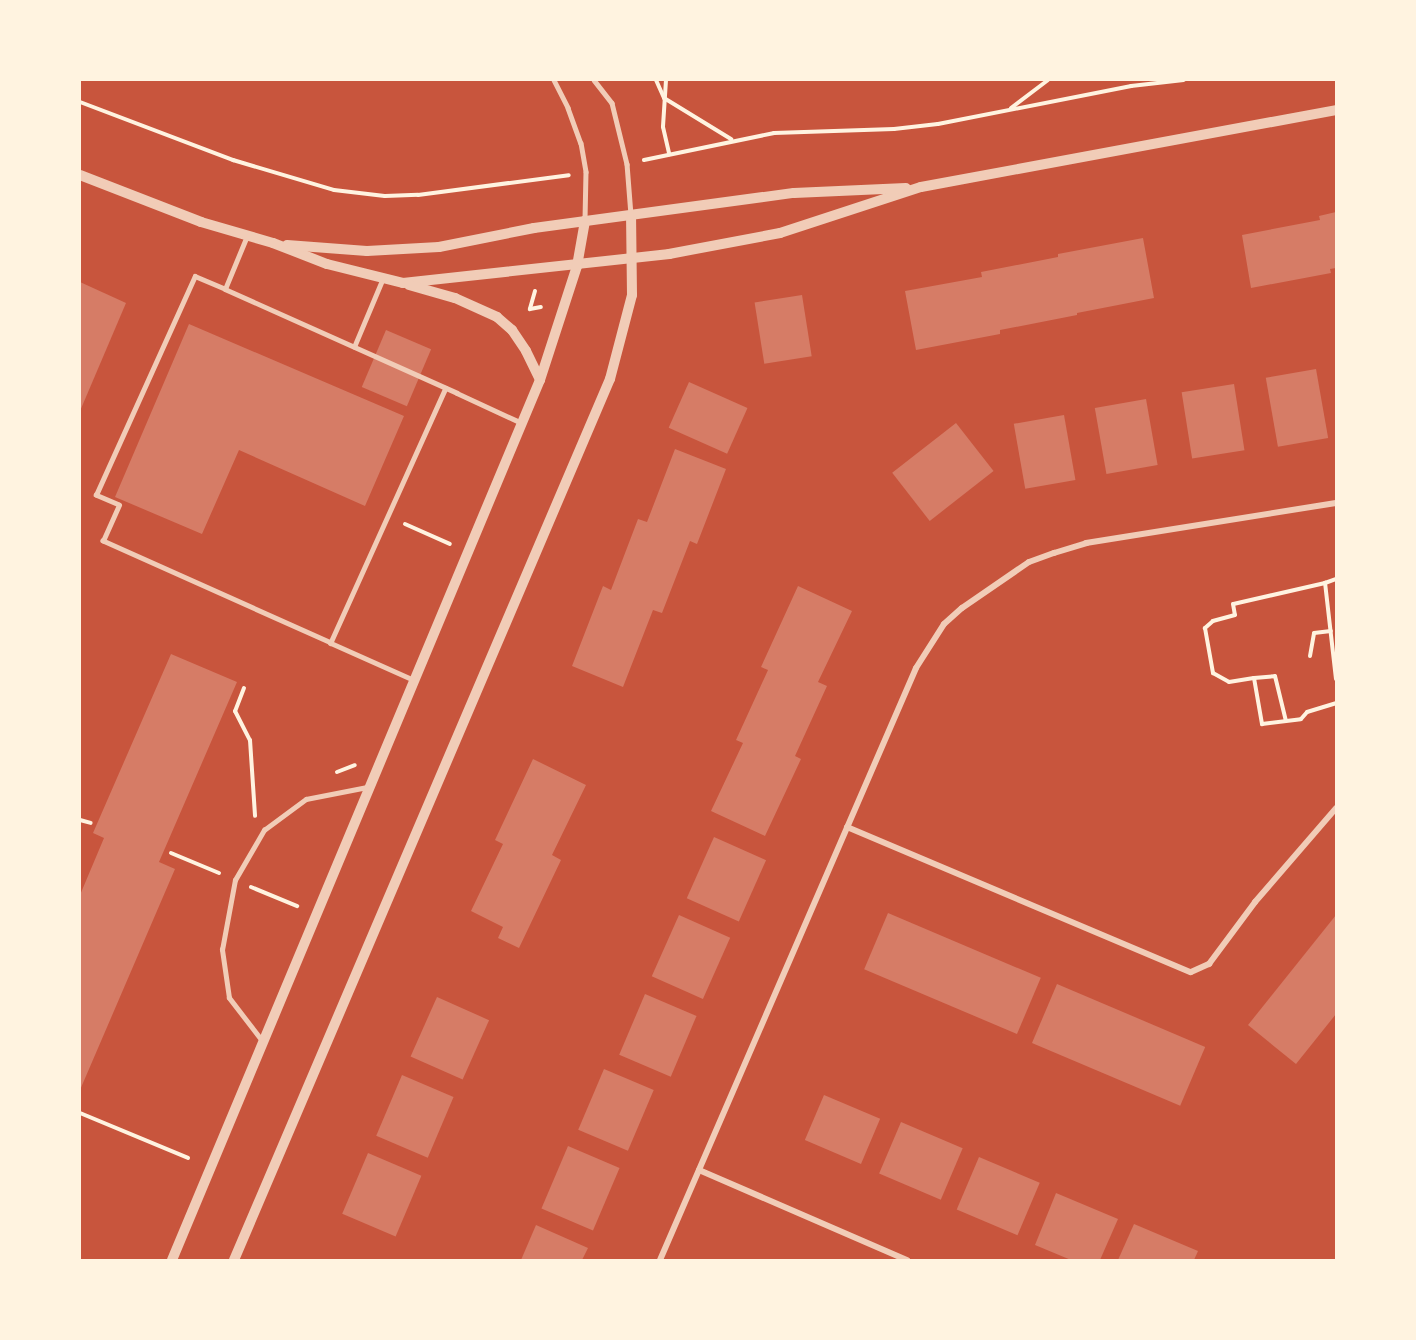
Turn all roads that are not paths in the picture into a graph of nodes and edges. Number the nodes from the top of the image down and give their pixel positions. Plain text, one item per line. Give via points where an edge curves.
1 (554, 80) edge
2 (594, 80) edge
3 (1336, 110) edge
4 (80, 174) edge
5 (921, 187) junction
6 (631, 215) junction
7 (585, 221) junction
8 (247, 236) junction
9 (273, 243) junction
10 (633, 258) junction
11 (577, 266) junction
12 (383, 278) junction
13 (403, 283) junction
14 (225, 290) junction
15 (354, 347) junction
16 (540, 380) junction
17 (446, 388) junction
18 (522, 423) junction
19 (1336, 503) edge
20 (332, 643) junction
21 (414, 681) junction
22 (370, 787) junction
23 (1336, 808) edge
24 (847, 827) junction
25 (263, 1042) junction
26 (699, 1170) junction
27 (172, 1260) edge
28 (234, 1260) edge
29 (660, 1260) edge
30 (907, 1260) edge

1 - 7 lane via 580,143 586,172
2 - 6 lane via 612,103 627,164
3 - 5 street
4 - 8 street
5 - 6 street via 794,193
5 - 10 street via 780,232
6 - 7 street
6 - 10 street
7 - 9 street via 439,247 367,251
7 - 11 street
8 - 9 street
8 - 14 lane
9 - 12 street via 327,264
10 - 11 street
10 - 28 street via 632,295 610,379
11 - 13 street
11 - 16 street
12 - 13 street
12 - 15 lane
13 - 16 street via 455,298 497,317 512,330
14 - 15 lane
14 - 20 lane via 195,276 96,495 119,505 103,541
15 - 17 lane
16 - 18 street
17 - 18 lane
17 - 20 lane
18 - 21 street
19 - 24 street via 1086,543 1029,562 962,608 944,624 927,648
20 - 21 lane
21 - 22 street
22 - 25 street
22 - 25 lane via 306,799 264,830 235,880 222,950 229,998
23 - 24 street via 1209,964 1191,972
24 - 26 street
25 - 27 street
26 - 29 street
26 - 30 street

